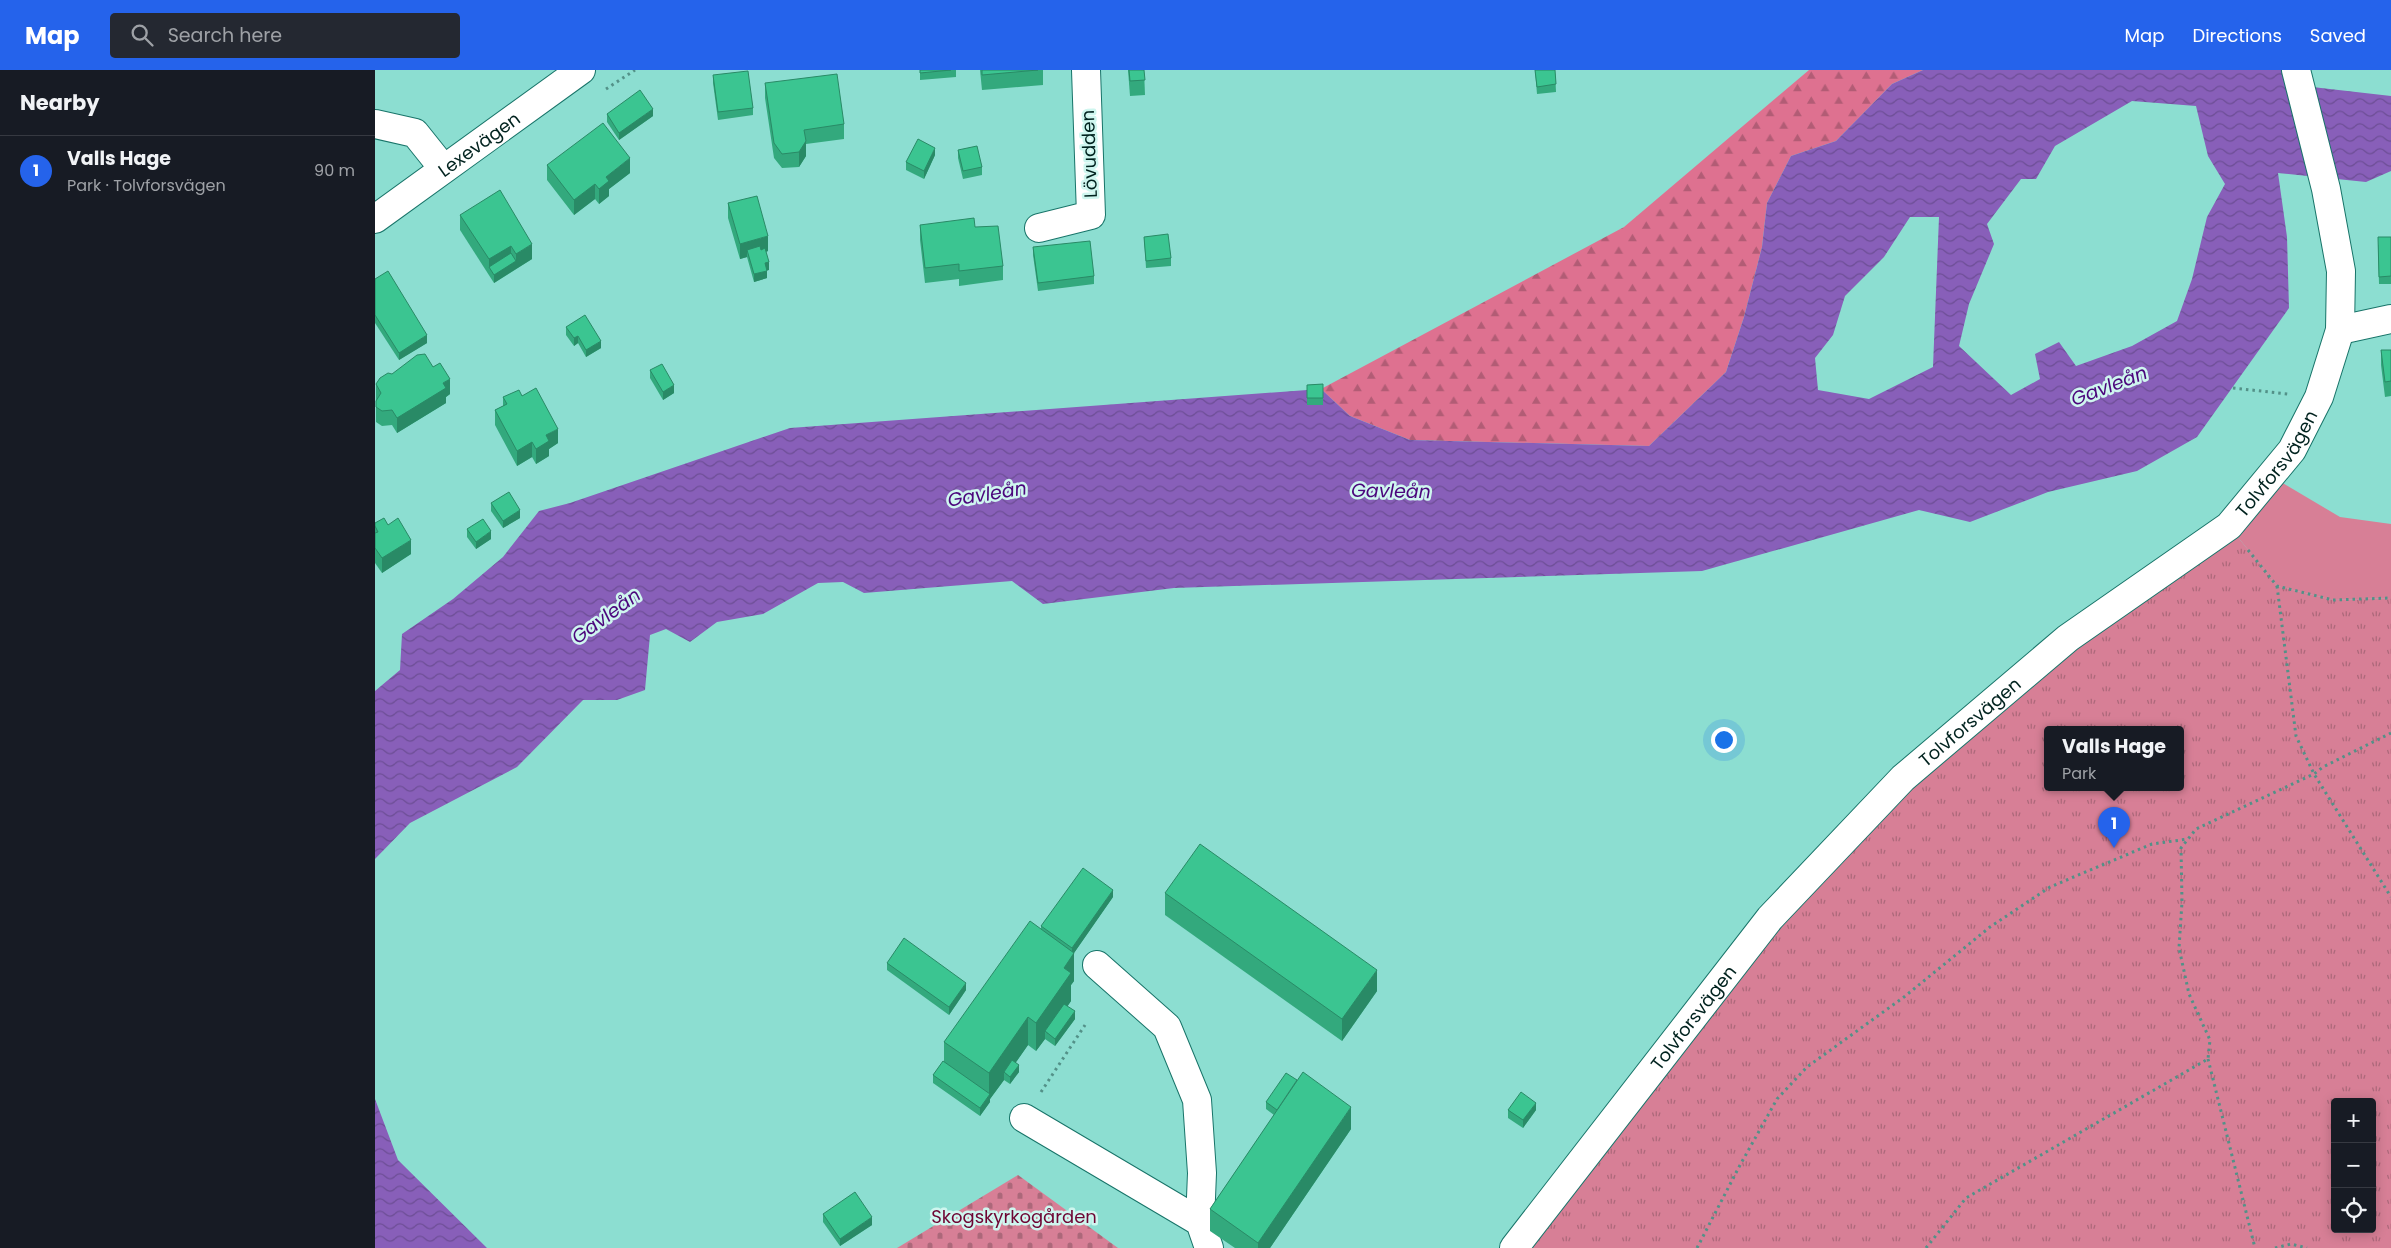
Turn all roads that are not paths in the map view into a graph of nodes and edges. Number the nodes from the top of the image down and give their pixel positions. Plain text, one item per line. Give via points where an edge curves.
1 (581, 70) edge
2 (1086, 70) edge
3 (2296, 70) edge
4 (375, 124) edge
5 (443, 168) junction
6 (375, 219) edge
7 (1039, 228) dead end
8 (2391, 319) edge
9 (2340, 330) junction
10 (1097, 965) dead end
11 (1024, 1118) road end
12 (1200, 1222) junction
13 (1209, 1248) edge
14 (1514, 1248) edge

1 - 5 street, Lexevägen
2 - 7 street, Lövudden via 1091,215
3 - 9 street, Tolvforsvägen via 2326,189 2341,271
4 - 5 street via 415,133
5 - 6 street, Lexevägen
8 - 9 street
9 - 14 street, Tolvforsvägen via 2319,397 2292,450 2229,526 2068,638 1903,778 1770,918
10 - 12 street via 1167,1027 1197,1100 1202,1173
11 - 12 street
12 - 13 street

